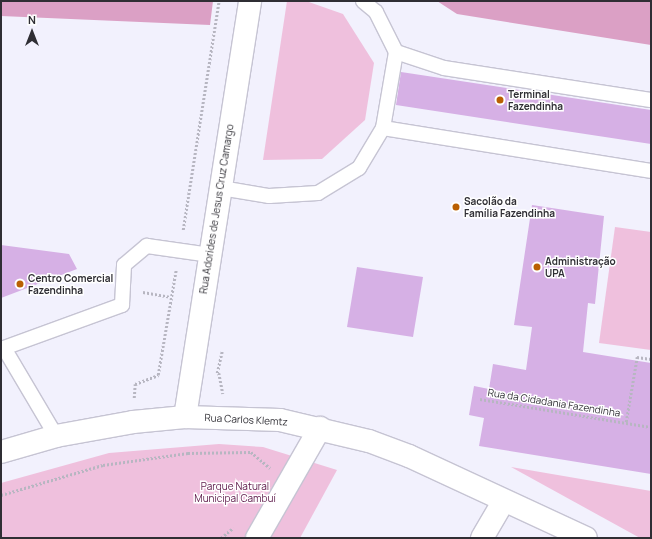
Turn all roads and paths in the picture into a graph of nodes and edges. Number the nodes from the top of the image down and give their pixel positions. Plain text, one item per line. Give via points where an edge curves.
1 (220, 1) edge
2 (250, 1) edge
3 (362, 1) edge
4 (396, 52) junction
5 (651, 100) edge
6 (383, 128) junction
7 (651, 171) edge
8 (221, 188) junction
9 (180, 248) junction
10 (210, 255) junction
11 (123, 289) junction
12 (171, 297) junction
13 (3, 349) edge
14 (651, 359) edge
15 (480, 399) dead end
16 (185, 417) junction
17 (133, 422) junction
18 (626, 422) junction
19 (651, 426) edge
20 (320, 428) junction
21 (56, 436) junction
22 (2, 448) edge
23 (289, 482) junction
24 (1, 495) edge
25 (502, 502) junction
26 (257, 538) edge
27 (482, 538) edge
28 (552, 538) edge
29 (586, 538) edge

1 - 9 path
2 - 8 main road, Rua Adorides de Jesus Cruz Camargo
3 - 4 lane via 376,12
4 - 5 lane via 444,68
4 - 6 lane
6 - 7 lane
6 - 8 lane via 359,168 318,193 269,196
8 - 10 main road, Rua Adorides de Jesus Cruz Camargo
9 - 10 lane
9 - 11 lane via 147,246 124,265
9 - 12 path
10 - 16 main road, Rua Adorides de Jesus Cruz Camargo
11 - 12 path
11 - 13 lane via 122,305
12 - 17 path via 158,375 135,384
13 - 21 lane
14 - 18 path, Rua da Cidadania Fazendinha via 637,357
15 - 18 path, Rua da Cidadania Fazendinha
16 - 17 main road, Rua Carlos Klemtz
16 - 20 main road, Rua Carlos Klemtz via 280,420
17 - 21 main road, Rua Carlos Klemtz
18 - 19 path, Rua da Cidadania Fazendinha
20 - 23 main road
20 - 25 main road, Rua Carlos Klemtz via 409,456
21 - 22 main road, Rua Carlos Klemtz
23 - 24 path via 251,452 188,453 103,465
23 - 26 main road
25 - 27 main road
25 - 28 main road, Rua Carlos Klemtz
25 - 29 main road, Rua Carlos Klemtz

